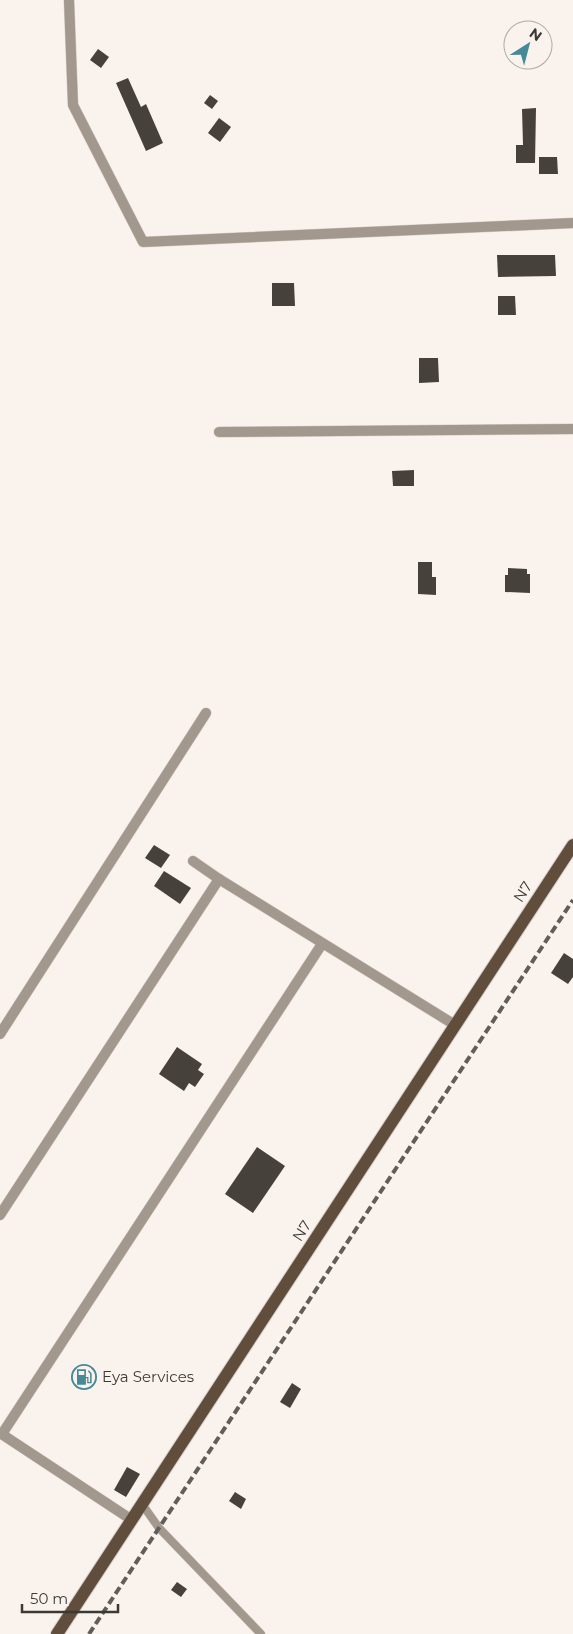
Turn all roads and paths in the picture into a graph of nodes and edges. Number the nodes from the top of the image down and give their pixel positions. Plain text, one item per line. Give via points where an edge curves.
1 (69, 0) edge
2 (573, 223) edge
3 (573, 429) edge
4 (219, 432) dead end
5 (206, 713) dead end
6 (573, 845) edge
7 (193, 861) dead end
8 (219, 879) junction
9 (322, 944) junction
10 (455, 1025) junction
11 (0, 1034) edge
12 (0, 1215) edge
13 (1, 1434) edge
14 (142, 1504) junction
15 (132, 1520) junction
16 (57, 1634) edge
17 (261, 1634) edge

1 - 2 street via 73,105 144,242
3 - 4 street
5 - 11 street
6 - 10 main road, N7
7 - 8 street
8 - 9 street
8 - 12 street
9 - 10 street
9 - 13 street
10 - 14 main road, N7
13 - 15 street
14 - 15 main road, N7
14 - 17 lane via 159,1528
15 - 16 main road, N7

